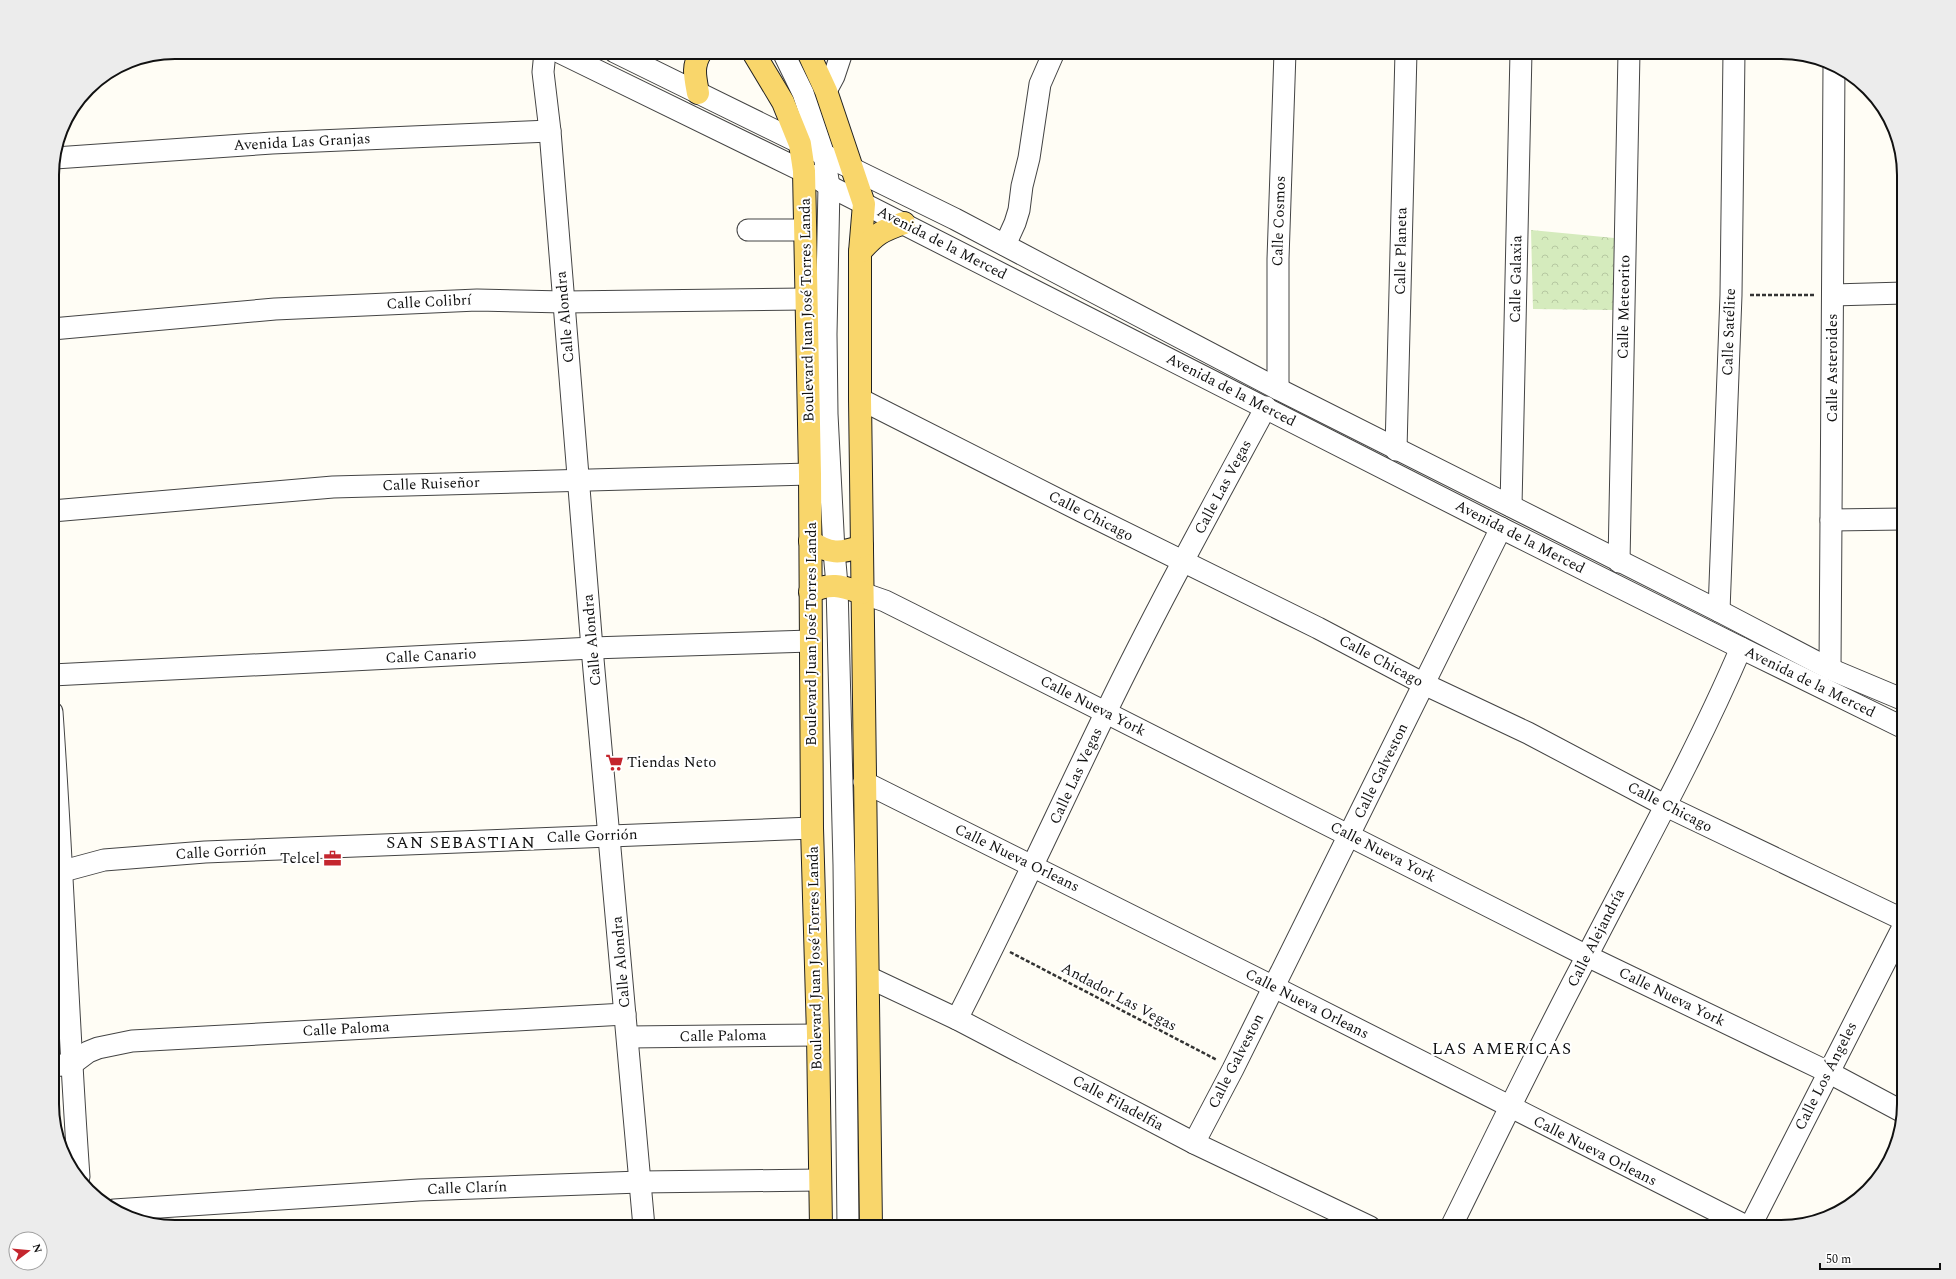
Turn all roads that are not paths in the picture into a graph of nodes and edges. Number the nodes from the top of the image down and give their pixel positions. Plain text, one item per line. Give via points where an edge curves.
1 (544, 59) edge
2 (572, 59) edge
3 (629, 59) edge
4 (697, 59) edge
5 (757, 59) edge
6 (787, 59) edge
7 (811, 59) edge
8 (840, 59) edge
9 (1051, 59) edge
10 (1285, 59) edge
11 (1406, 59) edge
12 (1520, 59) edge
13 (1629, 59) edge
14 (1734, 59) edge
15 (1834, 72) edge
16 (826, 92) junction
17 (698, 93) junction
18 (550, 131) junction
19 (800, 144) junction
20 (824, 156) junction
21 (60, 158) edge
22 (853, 170) junction
23 (804, 171) junction
24 (829, 186) junction
25 (864, 204) junction
26 (904, 223) junction
27 (748, 230) dead end
28 (805, 230) junction
29 (1005, 245) junction
30 (860, 252) junction
31 (1897, 293) edge
32 (1833, 295) junction
33 (806, 299) junction
34 (564, 302) junction
35 (59, 329) edge
36 (1278, 389) junction
37 (860, 400) junction
38 (1266, 407) junction
39 (1396, 450) junction
40 (810, 474) junction
41 (579, 481) junction
42 (1511, 506) junction
43 (59, 510) edge
44 (1897, 519) edge
45 (1831, 520) junction
46 (1501, 528) junction
47 (810, 541) junction
48 (862, 546) junction
49 (834, 551) junction
50 (1183, 562) junction
51 (1619, 562) junction
52 (837, 585) junction
53 (810, 592) junction
54 (862, 593) junction
55 (1719, 612) junction
56 (811, 641) junction
57 (592, 648) junction
58 (1741, 648) junction
59 (1830, 670) junction
60 (59, 675) edge
61 (1424, 684) junction
62 (1897, 697) edge
63 (1106, 712) junction
64 (1897, 725) edge
65 (864, 782) junction
66 (1666, 806) junction
67 (812, 828) junction
68 (1349, 834) junction
69 (610, 835) junction
70 (1033, 866) junction
71 (59, 873) edge
72 (1897, 917) edge
73 (59, 924) edge
74 (1897, 939) edge
75 (1587, 956) junction
76 (60, 975) edge
77 (868, 977) junction
78 (1274, 987) junction
79 (625, 1014) junction
80 (957, 1019) junction
81 (818, 1035) junction
82 (628, 1037) junction
83 (62, 1065) edge
84 (1828, 1072) junction
85 (1510, 1108) junction
86 (1897, 1109) edge
87 (1194, 1143) junction
88 (75, 1162) edge
89 (819, 1180) junction
90 (640, 1182) junction
91 (127, 1209) edge
92 (643, 1220) edge
93 (821, 1220) edge
94 (848, 1220) edge
95 (871, 1220) edge
96 (1355, 1220) edge
97 (1454, 1220) edge
98 (1735, 1220) edge
99 (1753, 1220) edge

1 - 18 street, Calle Alondra via 543,72
2 - 23 street, Avenida de la Merced
3 - 17 street, Avenida de la Merced
4 - 17 main road via 695,74
5 - 19 main road, Boulevard Juan José Torres Landa via 783,102
6 - 20 street via 804,93
7 - 16 main road
8 - 16 street
9 - 29 street via 1040,84 1019,210
10 - 36 street, Calle Cosmos via 1278,259
11 - 39 street, Calle Planeta
12 - 42 street, Calle Galaxia
13 - 51 street, Calle Meteorito
14 - 55 street, Calle Satélite via 1731,295
15 - 32 street, Calle Asteroides
16 - 22 main road
17 - 19 street, Avenida de la Merced
18 - 21 street, Avenida Las Granjas via 272,143
18 - 34 street, Calle Alondra
19 - 20 street, Avenida de la Merced
19 - 23 main road, Boulevard Juan José Torres Landa
20 - 22 street, Avenida de la Merced
20 - 24 street
22 - 25 main road
22 - 29 street, Avenida de la Merced
23 - 24 street, Avenida de la Merced
23 - 28 main road, Boulevard Juan José Torres Landa
24 - 25 street, Avenida de la Merced
24 - 49 street via 827,414
25 - 26 street, Avenida de la Merced
25 - 30 main road
26 - 30 main road via 881,231
26 - 38 street, Avenida de la Merced
27 - 28 street
28 - 33 main road, Boulevard Juan José Torres Landa
29 - 36 street, Avenida de la Merced
30 - 37 main road
31 - 32 street
32 - 45 street, Calle Asteroides
33 - 34 street, Calle Colibrí
33 - 40 main road, Boulevard Juan José Torres Landa
34 - 35 street, Calle Colibrí via 477,300 275,309
34 - 41 street, Calle Alondra
36 - 39 street, Avenida de la Merced
37 - 48 main road
37 - 50 street, Calle Chicago
38 - 46 street, Avenida de la Merced
38 - 50 street, Calle Las Vegas
39 - 42 street, Avenida de la Merced
40 - 41 street, Calle Ruiseñor
40 - 47 main road, Boulevard Juan José Torres Landa
41 - 43 street, Calle Ruiseñor via 333,487
41 - 57 street, Calle Alondra
42 - 51 street, Avenida de la Merced
44 - 45 street
45 - 59 street, Calle Asteroides
46 - 58 street, Avenida de la Merced
46 - 61 street, Calle Galveston
47 - 49 main road via 821,549
47 - 53 main road, Boulevard Juan José Torres Landa
48 - 49 main road via 842,552
48 - 54 main road
49 - 52 street
50 - 61 street, Calle Chicago via 1318,628
50 - 63 street, Calle Las Vegas
51 - 55 street, Avenida de la Merced
52 - 53 main road via 823,586
52 - 54 main road
52 - 94 street via 844,865
53 - 56 main road, Boulevard Juan José Torres Landa
54 - 63 street, Calle Nueva York via 885,601
54 - 65 main road
55 - 59 street, Avenida de la Merced
56 - 57 street, Calle Canario
56 - 67 main road, Boulevard Juan José Torres Landa
57 - 60 street, Calle Canario
57 - 69 street, Calle Alondra
58 - 64 street, Avenida de la Merced
58 - 66 street, Calle Alejandría
59 - 62 street, Avenida de la Merced
61 - 66 street, Calle Chicago via 1528,733
61 - 68 street, Calle Galveston
63 - 68 street, Calle Nueva York
63 - 70 street, Calle Las Vegas
65 - 70 street, Calle Nueva Orleans
65 - 77 main road
66 - 72 street, Calle Chicago
66 - 75 street, Calle Alejandría
67 - 69 street, Calle Gorrión
67 - 81 main road, Boulevard Juan José Torres Landa
68 - 75 street, Calle Nueva York
68 - 78 street, Calle Galveston
69 - 71 street, Calle Gorrión via 205,852 104,860
69 - 79 street, Calle Alondra
70 - 78 street, Calle Nueva Orleans
70 - 80 street, Calle Las Vegas
73 - 76 street
74 - 84 street, Calle Los Ángeles
75 - 84 street, Calle Nueva York
75 - 85 street, Calle Alejandría
76 - 83 street
77 - 80 street, Calle Filadelfia
77 - 95 main road
78 - 85 street, Calle Nueva Orleans
78 - 87 street, Calle Galveston
79 - 82 street, Calle Alondra
79 - 83 street, Calle Paloma via 132,1041 98,1048
80 - 87 street, Calle Filadelfia
81 - 82 street, Calle Paloma
81 - 89 main road, Boulevard Juan José Torres Landa
82 - 90 street, Calle Alondra
83 - 88 street
84 - 86 street, Calle Nueva York
84 - 99 street, Calle Los Ángeles
85 - 97 street, Calle Alejandría
85 - 98 street, Calle Nueva Orleans
87 - 96 street, Calle Filadelfia
89 - 90 street, Calle Clarín
89 - 93 main road, Boulevard Juan José Torres Landa
90 - 91 street, Calle Clarín via 419,1190
90 - 92 street, Calle Alondra

